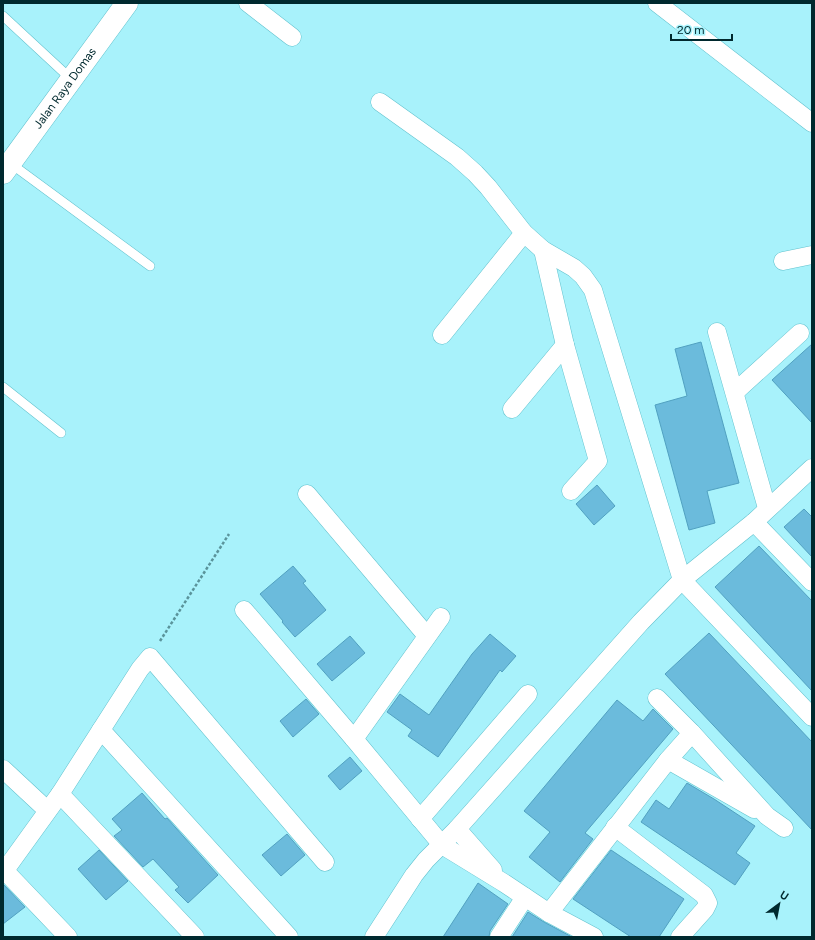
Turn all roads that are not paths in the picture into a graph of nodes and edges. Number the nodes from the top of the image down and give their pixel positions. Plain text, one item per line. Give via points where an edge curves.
1 (126, 3) edge
2 (248, 3) edge
3 (657, 3) edge
4 (3, 16) edge
5 (292, 37) dead end
6 (71, 79) junction
7 (380, 102) dead end
8 (812, 123) edge
9 (7, 168) edge
10 (524, 234) junction
11 (543, 250) junction
12 (812, 255) edge
13 (783, 261) dead end
14 (150, 266) dead end
15 (717, 332) dead end
16 (800, 333) dead end
17 (442, 335) dead end
18 (565, 344) junction
19 (3, 387) edge
20 (735, 392) junction
21 (512, 409) dead end
22 (61, 433) dead end
23 (812, 468) edge
24 (571, 491) dead end
25 (307, 494) dead end
26 (767, 508) junction
27 (754, 522) junction
28 (682, 580) junction
29 (812, 582) edge
30 (244, 610) dead end
31 (441, 617) dead end
32 (427, 636) junction
33 (528, 694) dead end
34 (657, 698) dead end
35 (812, 717) edge
36 (101, 730) junction
37 (692, 733) junction
38 (354, 739) junction
39 (668, 760) junction
40 (3, 769) edge
41 (60, 794) junction
42 (47, 810) junction
43 (767, 816) junction
44 (420, 819) junction
45 (615, 827) junction
46 (784, 828) dead end
47 (458, 829) junction
48 (442, 845) junction
49 (325, 862) dead end
50 (4, 872) edge
51 (504, 883) junction
52 (525, 897) junction
53 (548, 913) junction
54 (68, 937) edge
55 (195, 937) edge
56 (289, 937) edge
57 (374, 937) edge
58 (499, 937) edge
59 (594, 937) edge
60 (680, 937) edge

1 - 6 highway, Jalan Raya Domas
2 - 5 street
3 - 8 street
4 - 6 lane
6 - 9 highway, Jalan Raya Domas
7 - 10 street via 457,157 475,173
9 - 14 lane
10 - 11 street
10 - 17 street
11 - 18 street
11 - 28 street via 574,268 593,290
12 - 13 street
15 - 20 street
16 - 20 street
18 - 21 street
18 - 24 street via 598,461
19 - 22 lane
20 - 26 street
23 - 26 street
25 - 32 street
26 - 27 street
27 - 28 street
27 - 29 street
28 - 35 street
28 - 47 street via 641,622
30 - 38 street
31 - 32 street
32 - 38 street
33 - 44 street
34 - 37 street
36 - 41 street
36 - 49 street via 150,657
36 - 56 street
37 - 39 street
37 - 43 street
38 - 44 street
39 - 43 street
39 - 45 street
40 - 42 street
41 - 42 street
41 - 55 street
42 - 50 street
43 - 46 street
44 - 48 street
45 - 53 street
45 - 60 street via 704,895 708,903 706,909
47 - 48 street
47 - 51 street
48 - 51 street
48 - 57 street via 414,875
50 - 54 street
51 - 52 street
52 - 53 street
52 - 58 street
53 - 59 street

